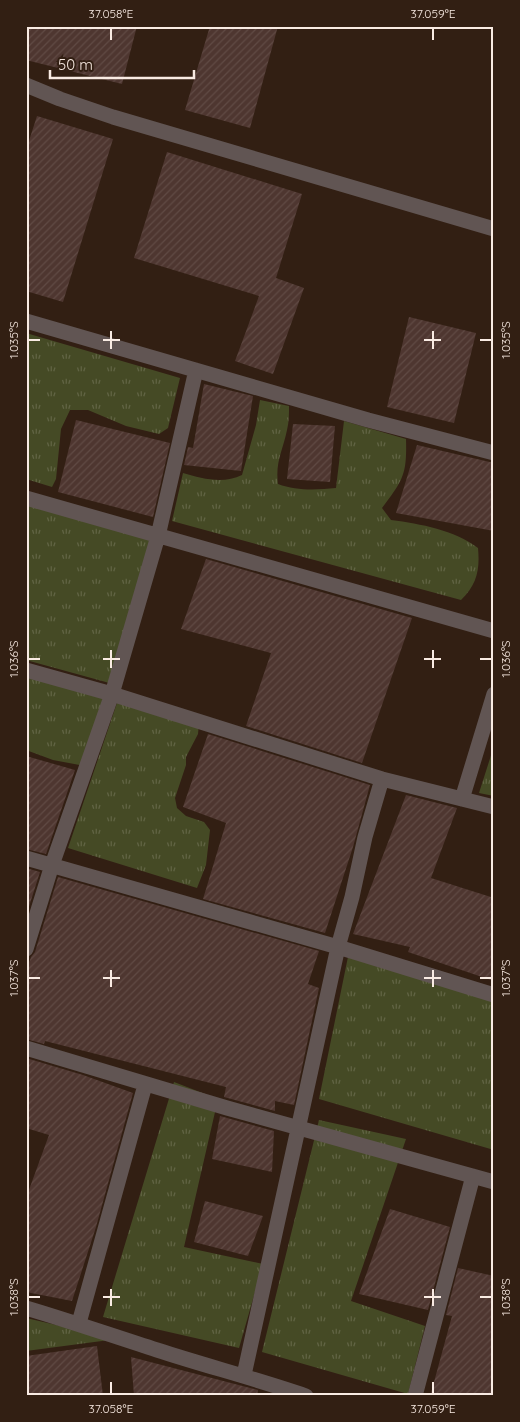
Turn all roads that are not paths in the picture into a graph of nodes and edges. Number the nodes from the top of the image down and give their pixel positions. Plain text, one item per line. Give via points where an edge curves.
1 (26, 85) edge
2 (494, 229) edge
3 (26, 321) edge
4 (196, 370) junction
5 (494, 453) edge
6 (26, 498) edge
7 (158, 536) junction
8 (494, 631) edge
9 (26, 670) edge
10 (112, 694) junction
11 (494, 694) edge
12 (382, 778) junction
13 (462, 799) junction
14 (494, 807) edge
15 (26, 858) edge
16 (52, 865) junction
17 (338, 947) junction
18 (26, 949) edge
19 (494, 995) edge
20 (26, 1048) edge
21 (146, 1084) junction
22 (299, 1128) junction
23 (473, 1176) junction
24 (494, 1182) edge
25 (26, 1308) edge
26 (79, 1323) junction
27 (244, 1375) junction
28 (306, 1396) edge
29 (415, 1396) edge

1 - 2 street via 122,120
3 - 4 street
4 - 5 street
4 - 7 street
6 - 7 street
7 - 8 street
7 - 10 street
9 - 10 street
10 - 12 street
10 - 16 street
11 - 13 street
12 - 13 street
12 - 17 street via 364,837
13 - 14 street
15 - 16 street
16 - 17 street
16 - 18 street
17 - 19 street
17 - 22 street
20 - 21 street
21 - 22 street
21 - 26 street
22 - 23 street
22 - 27 street
23 - 24 street
23 - 29 street
25 - 26 street
26 - 27 street
27 - 28 street

